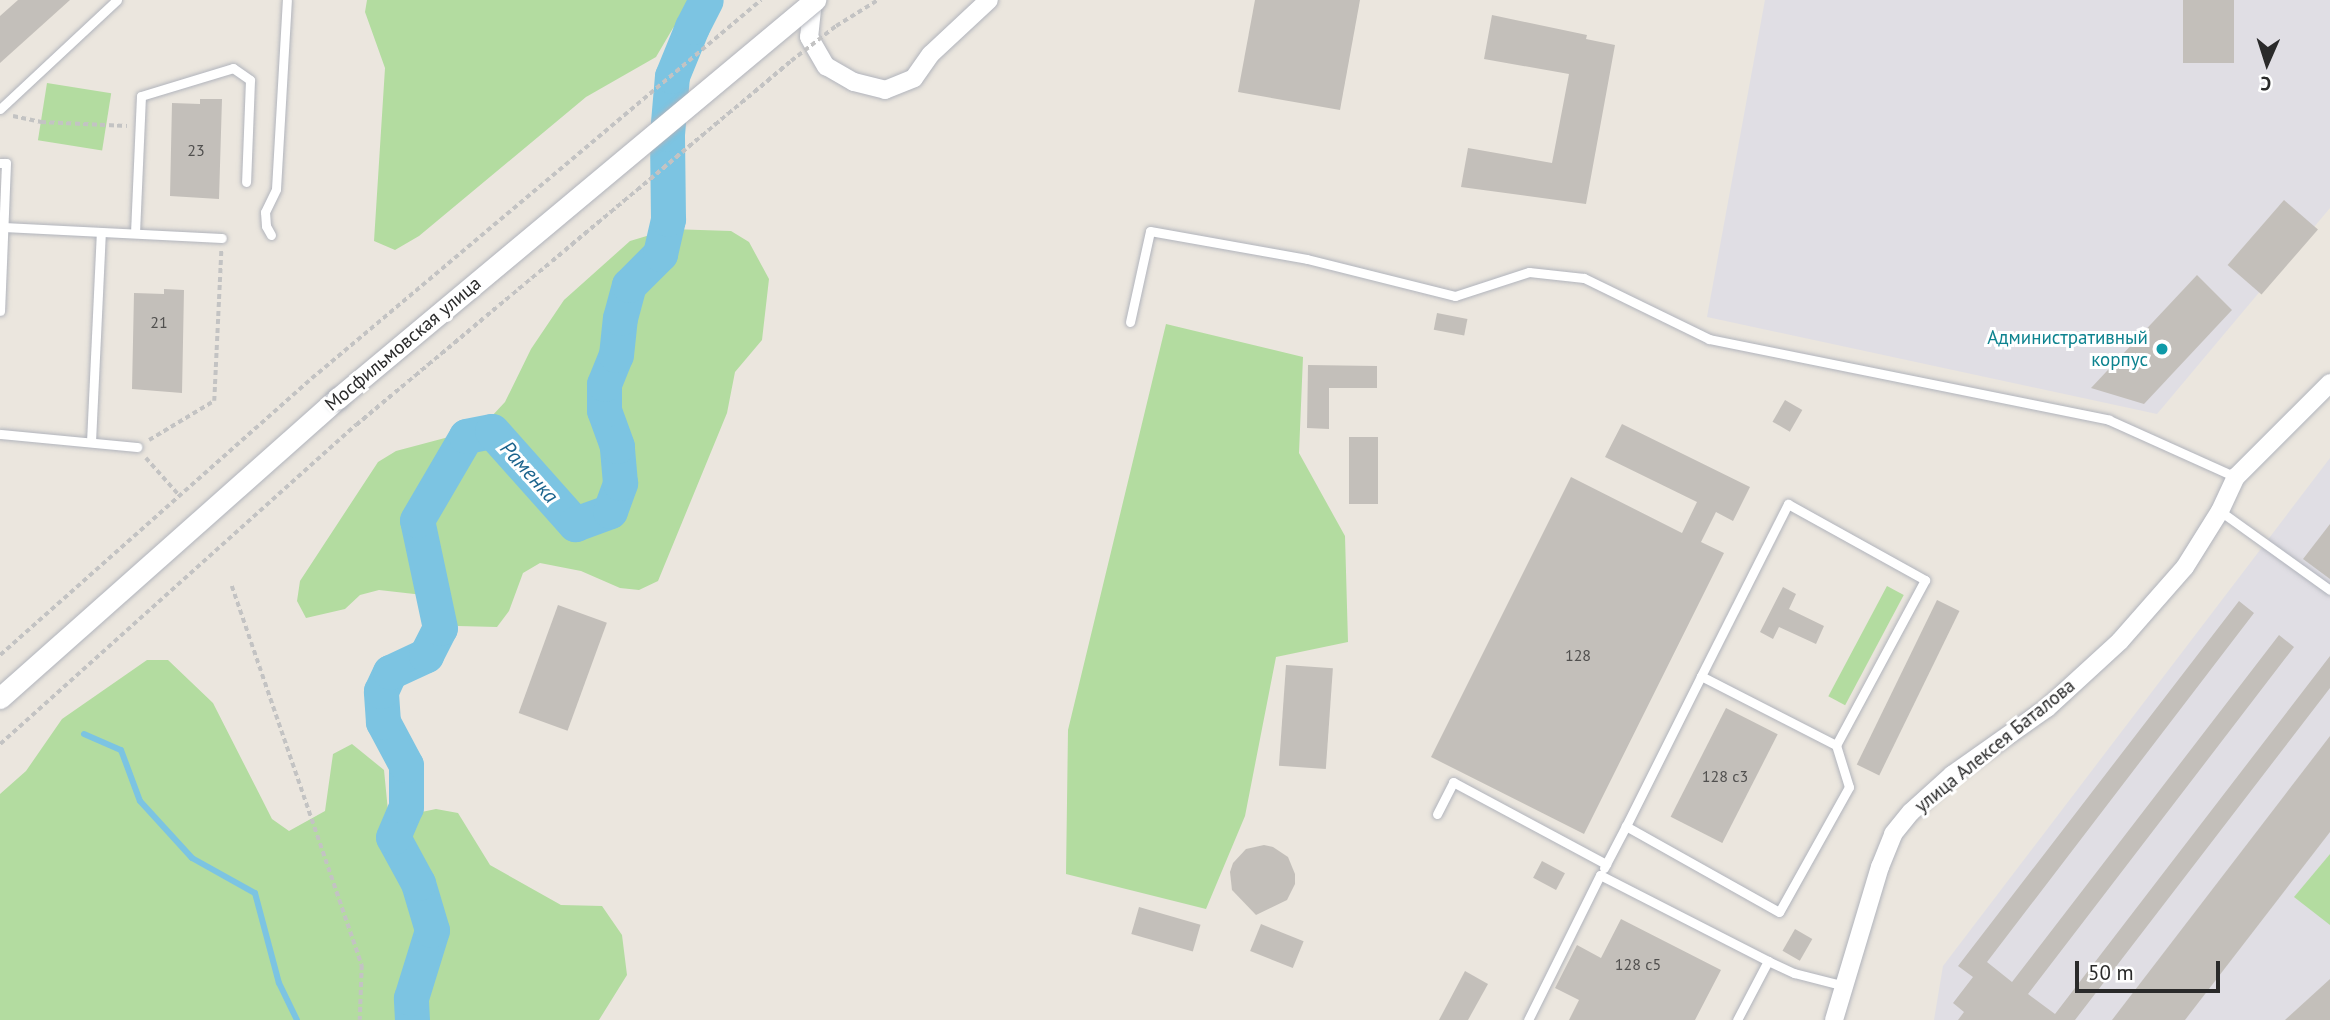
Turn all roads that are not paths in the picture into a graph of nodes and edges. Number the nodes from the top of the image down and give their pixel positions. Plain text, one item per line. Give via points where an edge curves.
1 (117, 0) edge
2 (287, 0) edge
3 (814, 0) edge
4 (989, 0) edge
5 (0, 111) edge
6 (0, 163) edge
7 (246, 182) dead end
8 (3, 227) junction
9 (101, 232) junction
10 (135, 233) junction
11 (271, 235) dead end
12 (222, 238) road end
13 (0, 311) edge
14 (1130, 322) dead end
15 (2330, 383) edge
16 (0, 434) edge
17 (91, 442) junction
18 (137, 447) road end
19 (2236, 477) junction
20 (2220, 511) junction
21 (2330, 590) edge
22 (1701, 676) junction
23 (0, 698) edge
24 (1836, 745) junction
25 (1437, 814) dead end
26 (1626, 826) junction
27 (1606, 864) junction
28 (1600, 875) junction
29 (1768, 961) junction
30 (1846, 986) junction
31 (1528, 1020) edge
32 (1737, 1020) edge
33 (1835, 1020) edge

1 - 5 lane
2 - 11 lane via 276,189 265,212
3 - 4 street via 809,37 826,66 854,82 885,90 914,78 931,54
3 - 23 street, Мосфильмовская улица, bridge via 337,399
6 - 8 lane via 6,163
7 - 10 lane via 250,80 233,68 141,96
8 - 9 lane
8 - 13 lane
9 - 10 lane
9 - 17 lane
10 - 12 lane
14 - 19 lane via 1150,231 1307,259 1455,296 1529,272 1584,278 1709,340 2109,420
15 - 19 street, улица Алексея Баталова
16 - 17 lane
17 - 18 lane
19 - 20 street, улица Алексея Баталова
20 - 21 lane
20 - 30 street, улица Алексея Баталова via 2185,567 2119,641 2047,708 1952,775 1893,834
22 - 24 lane
22 - 24 lane via 1788,504 1925,580
22 - 26 lane
24 - 26 lane via 1849,787 1779,912
25 - 27 lane via 1453,782
26 - 27 lane
27 - 28 lane
28 - 29 lane
28 - 31 lane
29 - 30 lane
29 - 32 lane
30 - 33 street, улица Алексея Баталова

